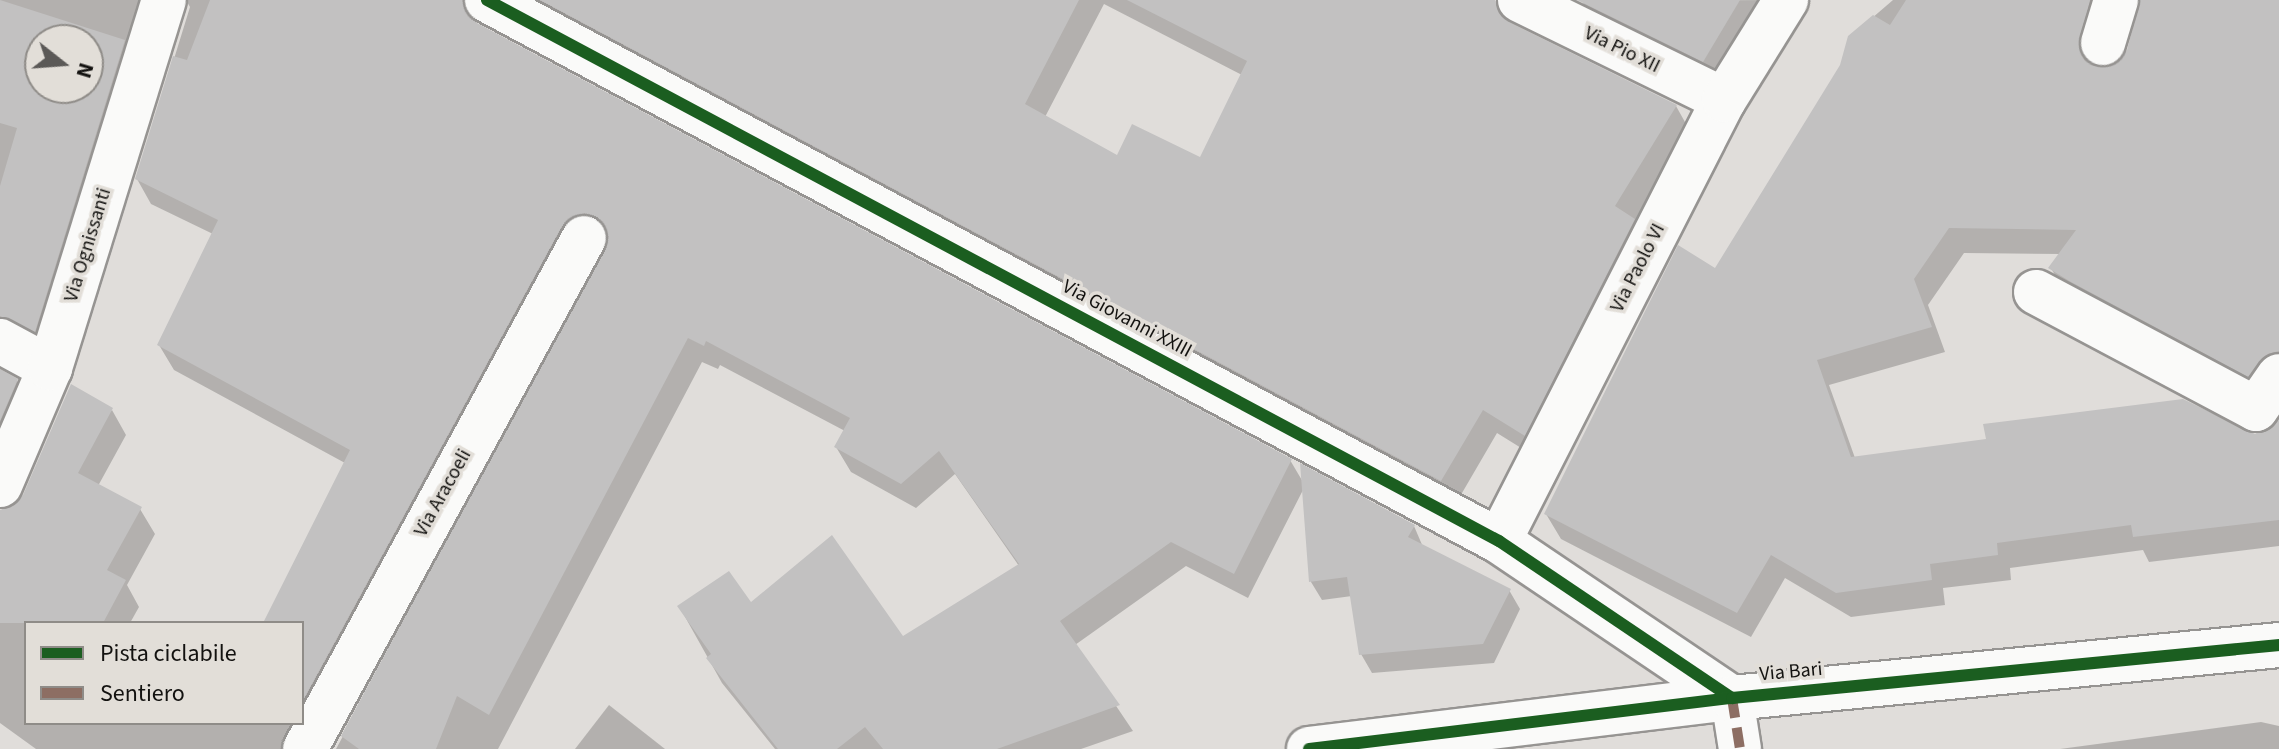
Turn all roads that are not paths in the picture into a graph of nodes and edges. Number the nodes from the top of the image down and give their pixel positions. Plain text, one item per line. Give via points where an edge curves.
1 (487, 0) edge
2 (1520, 0) edge
3 (1786, 0) edge
4 (2116, 0) edge
5 (153, 3) edge
6 (2103, 43) dead end
7 (1724, 100) junction
8 (584, 238) dead end
9 (2036, 292) dead end
10 (0, 341) edge
11 (50, 368) junction
12 (2279, 376) edge
13 (0, 485) edge
14 (1499, 541) junction
15 (2279, 645) edge
16 (2230, 651) junction
17 (2279, 665) edge
18 (1732, 698) junction
19 (305, 749) edge
20 (1309, 749) edge
21 (1740, 749) edge

1 - 14 street, Via Giovanni XXIII
2 - 7 street, Via Pio XII
3 - 7 street, Via Paolo VI
4 - 6 street
5 - 11 street, Via Ognissanti
7 - 14 street, Via Paolo VI
8 - 19 street, Via Aracoeli
9 - 12 street via 2256,409
10 - 11 street
11 - 13 street, Via Ognissanti
14 - 18 street, Via Giovanni XXIII
15 - 16 street, Via Bari
16 - 17 street
16 - 18 street, Via Bari
18 - 20 street, Via Bari
18 - 21 street

